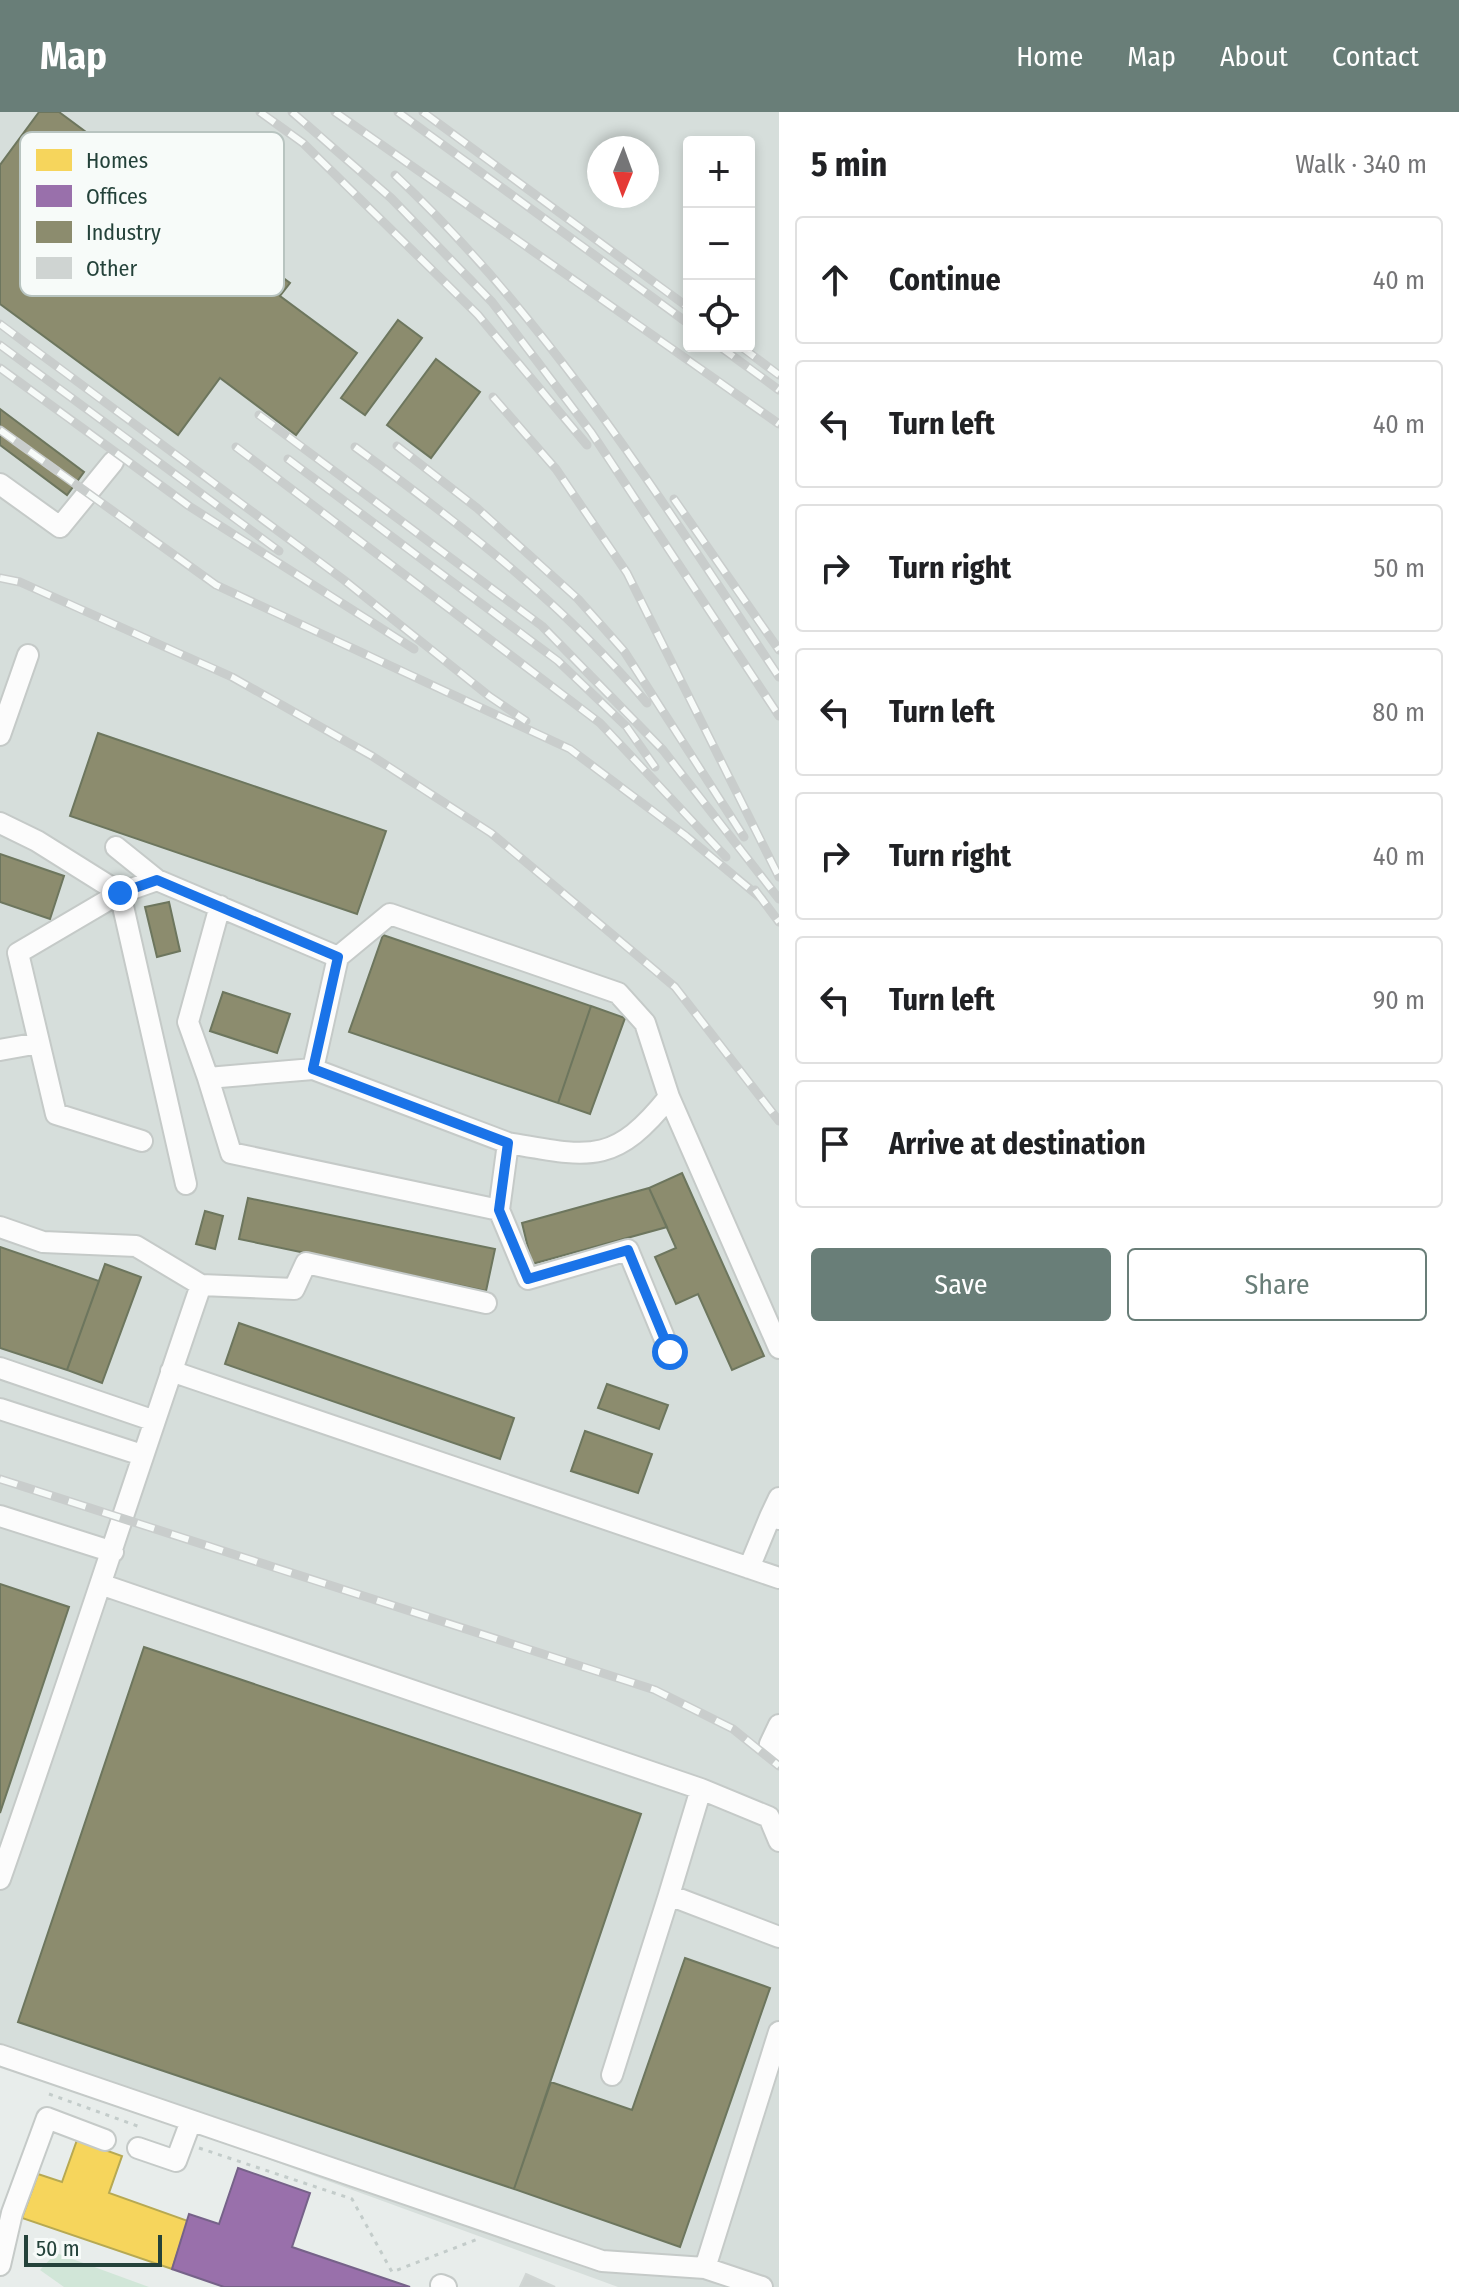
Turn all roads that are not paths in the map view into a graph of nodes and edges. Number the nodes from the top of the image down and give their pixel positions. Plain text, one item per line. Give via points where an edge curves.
1 (113, 462) dead end
2 (0, 484) edge
3 (28, 655) dead end
4 (0, 735) edge
5 (0, 823) edge
6 (116, 847) dead end
7 (157, 880) junction
8 (120, 893) junction
9 (220, 906) junction
10 (9, 950) edge
11 (338, 957) junction
12 (39, 1043) junction
13 (0, 1050) edge
14 (313, 1069) junction
15 (208, 1078) junction
16 (669, 1097) junction
17 (142, 1141) dead end
18 (508, 1143) junction
19 (186, 1184) dead end
20 (499, 1210) junction
21 (0, 1227) edge
22 (201, 1285) junction
23 (486, 1303) dead end
24 (779, 1348) edge
25 (670, 1352) dead end
26 (0, 1368) edge
27 (171, 1371) junction
28 (0, 1409) edge
29 (152, 1420) junction
30 (142, 1455) junction
31 (776, 1511) edge
32 (0, 1516) edge
33 (113, 1552) junction
34 (749, 1568) junction
35 (779, 1578) edge
36 (103, 1585) junction
37 (779, 1725) edge
38 (779, 1752) edge
39 (701, 1789) junction
40 (779, 1841) edge
41 (0, 1879) edge
42 (669, 1895) junction
43 (779, 1937) edge
44 (779, 2032) edge
45 (0, 2055) edge
46 (612, 2075) dead end
47 (191, 2121) junction
48 (105, 2140) dead end
49 (138, 2148) dead end
50 (0, 2265) edge
51 (705, 2268) junction
52 (762, 2287) edge

1 - 2 lane via 60,527
3 - 4 lane
5 - 8 lane
6 - 7 lane
7 - 8 lane
7 - 9 lane
8 - 10 lane
8 - 19 lane
9 - 11 lane
9 - 15 lane via 188,1022
10 - 12 lane
11 - 14 lane
11 - 16 lane via 390,914 618,993 645,1023
12 - 13 lane
12 - 17 lane via 56,1114
14 - 15 lane
14 - 18 lane
15 - 20 lane via 231,1153
16 - 18 lane via 642,1131 609,1150 567,1153
16 - 24 lane
18 - 20 lane
20 - 25 lane via 528,1279 628,1250
21 - 22 lane via 43,1242 136,1246
22 - 23 lane via 294,1289 306,1263
22 - 27 lane
26 - 29 lane
27 - 29 lane
27 - 34 lane
28 - 30 lane
29 - 30 lane
30 - 33 lane
31 - 34 lane
32 - 33 lane
33 - 36 lane
34 - 35 lane
36 - 39 lane
36 - 41 lane
37 - 38 lane via 770,1744
39 - 40 lane via 769,1817
39 - 42 lane
42 - 43 lane
42 - 46 lane
44 - 51 lane
45 - 47 lane
47 - 49 lane via 176,2161
47 - 51 lane via 602,2261
48 - 50 lane via 47,2118 12,2213
51 - 52 lane

